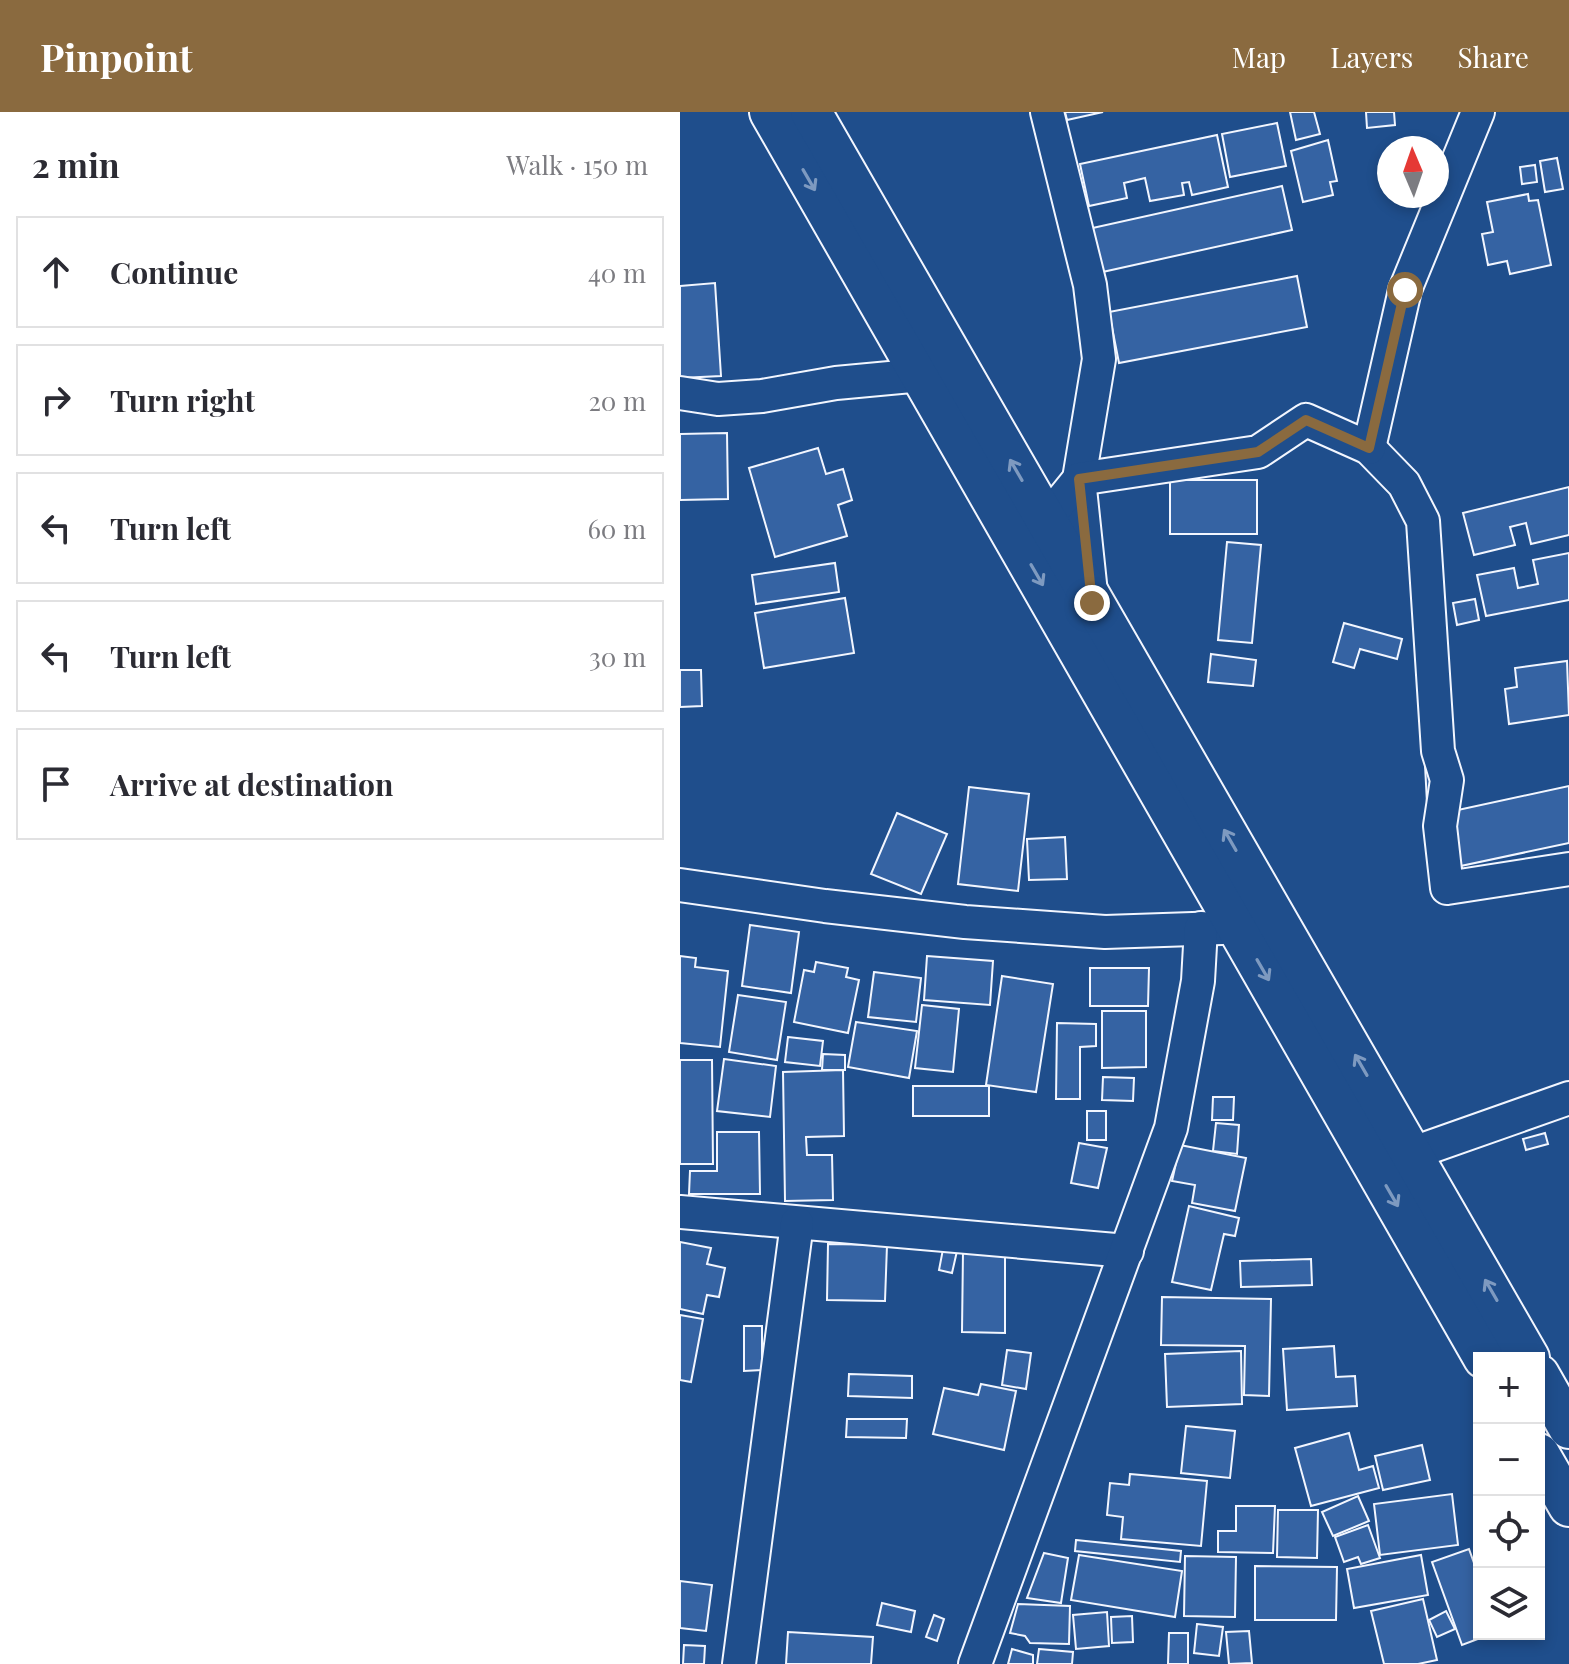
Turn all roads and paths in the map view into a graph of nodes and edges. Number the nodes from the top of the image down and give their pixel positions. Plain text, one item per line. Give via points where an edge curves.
1 (770, 112) edge
2 (811, 112) edge
3 (1047, 112) edge
4 (1478, 112) edge
5 (922, 375) junction
6 (680, 393) edge
7 (1369, 448) junction
8 (1079, 479) junction
9 (1045, 521) junction
10 (1092, 603) junction
11 (1569, 869) edge
12 (680, 885) edge
13 (1220, 928) junction
14 (1569, 1098) edge
15 (1413, 1153) junction
16 (680, 1212) edge
17 (797, 1223) junction
18 (1127, 1251) junction
19 (1480, 1352) edge
20 (1526, 1352) edge
21 (1545, 1386) edge
22 (1569, 1428) edge
23 (1545, 1464) edge
24 (1569, 1506) edge
25 (739, 1664) edge
26 (975, 1664) edge

1 -> 5 main road
9 -> 2 main road
3 - 8 street via 1090,285 1099,359
4 - 7 street via 1405,290
5 - 6 street via 762,396 718,399
5 -> 13 main road
7 - 8 street via 1306,420 1258,452
7 - 11 street via 1404,484 1423,521 1438,751 1447,780 1440,826 1447,888
8 - 9 street
8 - 10 street
9 - 10 main road
15 -> 10 main road
12 - 13 street via 965,922 1105,932
13 - 18 street via 1198,981 1171,1128
13 -> 19 main road
14 - 15 street
20 -> 15 main road
16 - 17 street
17 - 18 street
17 - 25 street
18 - 26 street
21 - 22 main road
23 - 24 main road

